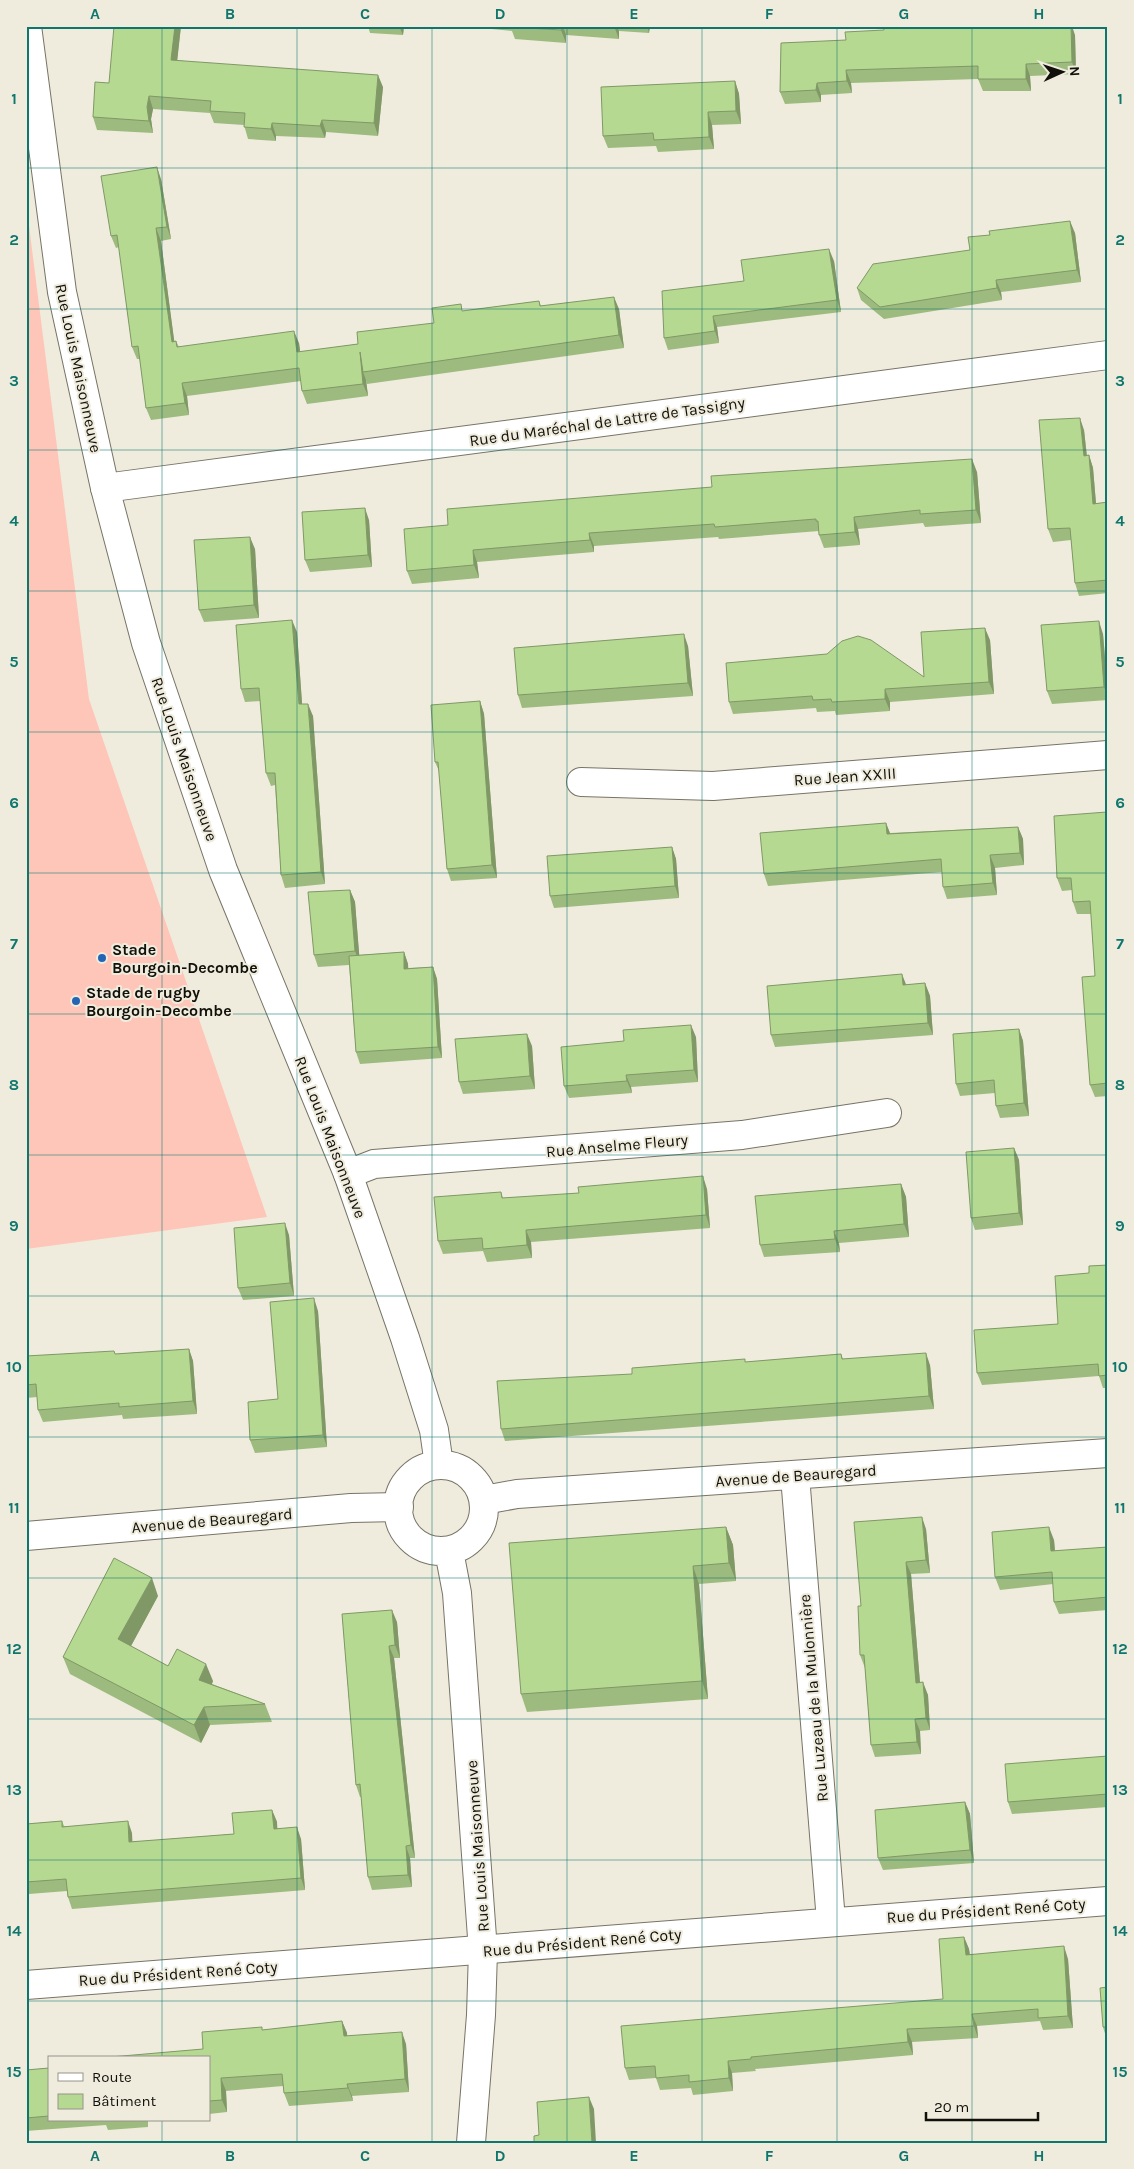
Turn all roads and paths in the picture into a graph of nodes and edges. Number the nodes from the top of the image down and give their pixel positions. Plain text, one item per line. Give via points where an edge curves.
1 (27, 26) edge
2 (1108, 355) edge
3 (105, 488) junction
4 (1108, 756) edge
5 (582, 782) dead end
6 (886, 1113) dead end
7 (348, 1174) junction
8 (1108, 1453) edge
9 (439, 1465) junction
10 (794, 1476) junction
11 (484, 1500) junction
12 (399, 1507) junction
13 (26, 1536) edge
14 (449, 1551) junction
15 (1108, 1901) edge
16 (831, 1921) junction
17 (484, 1951) junction
18 (26, 1985) edge
19 (471, 2143) edge

1 - 3 street, Rue Louis Maisonneuve via 62,292
2 - 3 street, Rue du Maréchal de Lattre de Tassigny
3 - 7 street, Rue Louis Maisonneuve via 146,643 223,870
4 - 5 street, Rue Jean XXIII via 713,786
6 - 7 street, Rue Anselme Fleury via 742,1135 374,1164
7 - 9 street, Rue Louis Maisonneuve via 434,1430
8 - 10 street, Avenue de Beauregard
9 - 11 street via 451,1466 472,1478
9 - 12 street via 426,1468 411,1479 401,1495
10 - 11 street, Avenue de Beauregard via 517,1494
10 - 16 street, Rue Luzeau de la Mulonnière
11 - 14 street via 484,1513 472,1538
12 - 13 street, Avenue de Beauregard via 351,1508
12 - 14 street via 400,1520 414,1541 424,1548
14 - 17 street, Rue Louis Maisonneuve via 457,1593
15 - 16 street, Rue du Président René Coty
16 - 17 street, Rue du Président René Coty
17 - 18 street, Rue du Président René Coty
17 - 19 street, Rue Louis Maisonneuve

